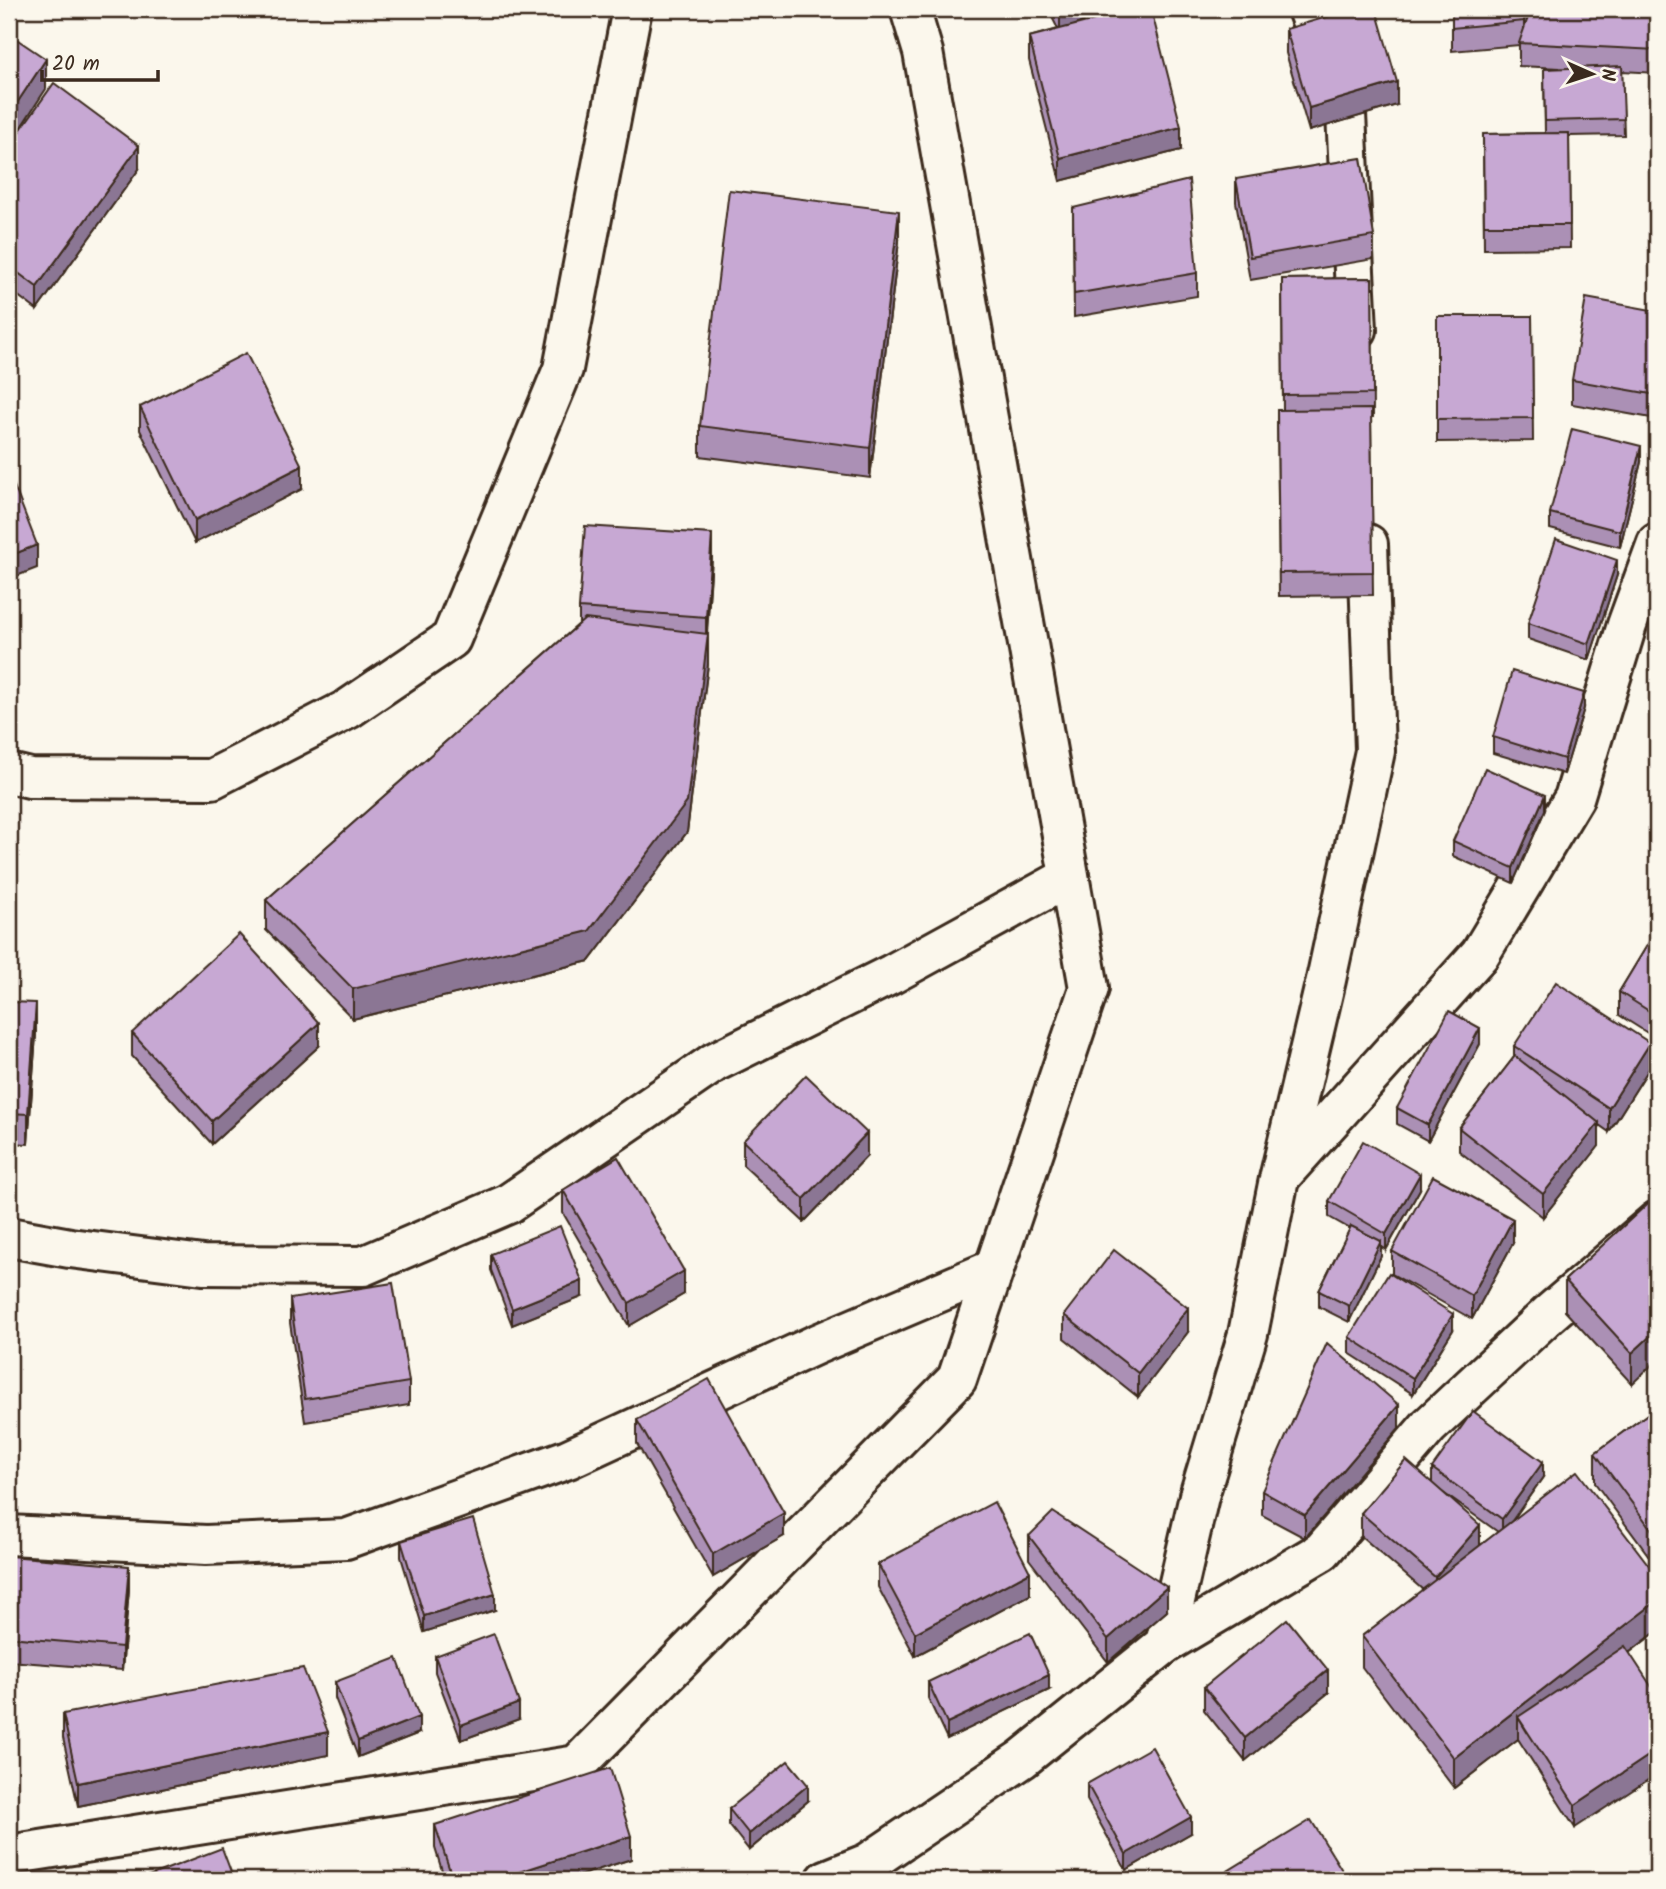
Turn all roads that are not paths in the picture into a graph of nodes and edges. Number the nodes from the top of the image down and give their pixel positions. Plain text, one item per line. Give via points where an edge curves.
1 (632, 9) edge
2 (910, 9) edge
3 (1307, 9) edge
4 (1341, 9) edge
5 (1346, 114) junction
6 (1359, 365) edge
7 (1366, 504) edge
8 (1657, 543) edge
9 (16, 784) edge
10 (1069, 877) junction
11 (1279, 1179) junction
12 (1657, 1221) edge
13 (9, 1237) edge
14 (994, 1269) junction
15 (9, 1535) edge
16 (1165, 1644) junction
17 (9, 1855) edge
18 (826, 1880) edge

1 - 9 street via 563,369 452,639 348,709 212,779
2 - 10 street via 923,52
3 - 5 street
4 - 5 street
5 - 6 street
7 - 11 street via 1375,751
8 - 11 street via 1574,798 1480,954
10 - 13 street via 892,974 715,1062 508,1204 363,1266 203,1265
10 - 14 street via 1089,988
11 - 16 street via 1248,1334 1199,1496
12 - 16 street via 1429,1426 1322,1551
14 - 15 street via 815,1345 568,1459 346,1539 206,1545
14 - 17 street via 957,1379 577,1765
16 - 18 street via 1022,1759 868,1863

